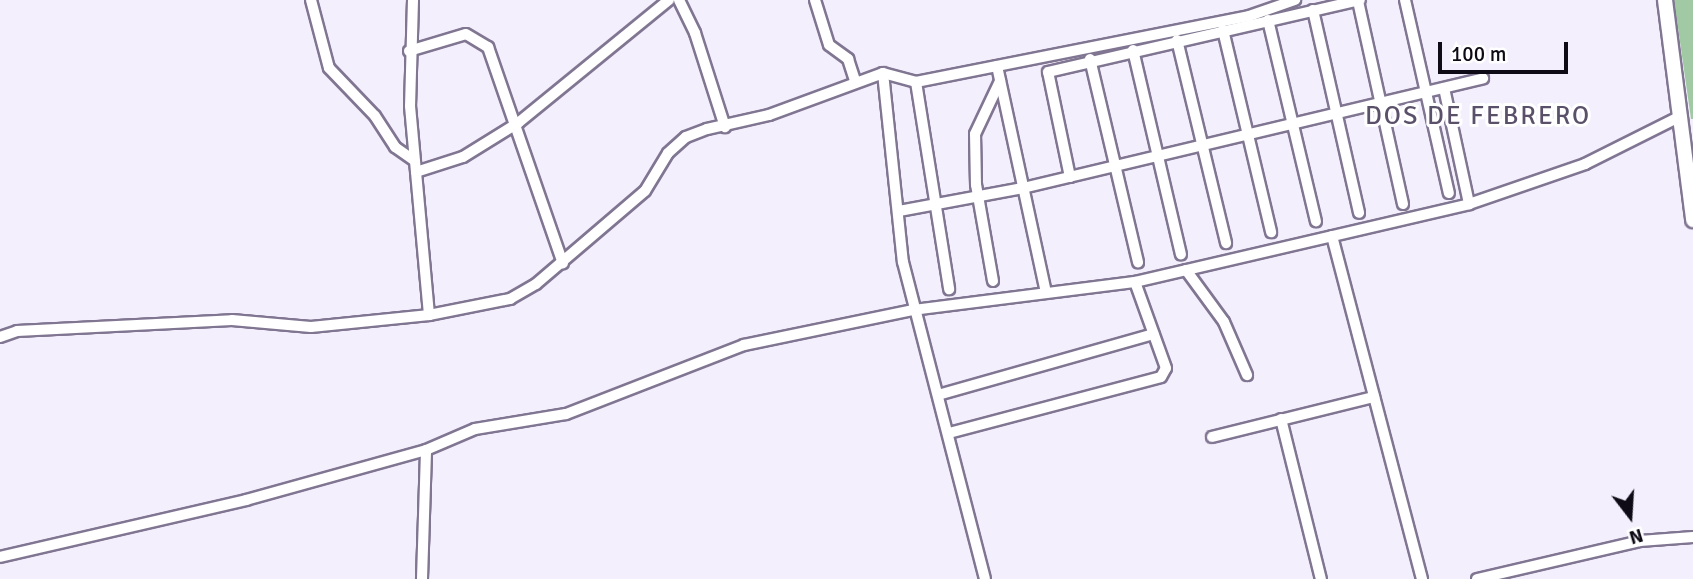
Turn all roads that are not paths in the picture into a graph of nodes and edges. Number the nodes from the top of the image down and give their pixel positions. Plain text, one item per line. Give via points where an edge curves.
1 (311, 0) edge
2 (413, 0) edge
3 (669, 0) edge
4 (679, 0) edge
5 (815, 0) edge
6 (1295, 0) edge
7 (1359, 0) edge
8 (1405, 0) edge
9 (1665, 0) edge
10 (1313, 10) junction
11 (1268, 20) junction
12 (1223, 30) junction
13 (1177, 40) junction
14 (1133, 50) junction
15 (409, 51) junction
16 (1090, 59) junction
17 (997, 66) junction
18 (883, 73) junction
19 (1483, 78) dead end
20 (855, 80) junction
21 (1000, 81) junction
22 (916, 82) junction
23 (1444, 88) junction
24 (1429, 91) junction
25 (1381, 103) junction
26 (1337, 113) junction
27 (518, 123) junction
28 (1291, 124) junction
29 (1685, 125) edge
30 (725, 127) junction
31 (1247, 135) junction
32 (1200, 146) junction
33 (1158, 156) junction
34 (415, 161) junction
35 (1115, 166) junction
36 (416, 173) junction
37 (1070, 177) junction
38 (1023, 188) junction
39 (1449, 193) dead end
40 (979, 196) junction
41 (1404, 204) dead end
42 (1469, 204) junction
43 (935, 205) junction
44 (899, 211) junction
45 (1359, 213) dead end
46 (1693, 220) edge
47 (1316, 221) dead end
48 (1271, 232) dead end
49 (1332, 236) junction
50 (1226, 243) dead end
51 (1181, 254) dead end
52 (1138, 262) dead end
53 (563, 263) junction
54 (1186, 270) junction
55 (993, 281) dead end
56 (1135, 282) junction
57 (949, 289) dead end
58 (1046, 293) junction
59 (913, 310) junction
60 (429, 314) junction
61 (1154, 334) junction
62 (0, 337) edge
63 (1247, 375) dead end
64 (938, 395) junction
65 (1374, 397) junction
66 (1281, 419) junction
67 (949, 433) junction
68 (1212, 437) dead end
69 (426, 450) junction
70 (1693, 537) edge
71 (0, 557) edge
72 (422, 579) edge
73 (985, 579) edge
74 (1321, 579) edge
75 (1422, 579) edge
76 (1477, 579) edge

1 - 34 street via 330,68 375,116 395,146
2 - 15 street
3 - 27 street
4 - 30 street via 695,33
5 - 20 street via 829,45 848,59
6 - 17 street via 1249,16
7 - 10 street
7 - 25 street
8 - 24 street
9 - 29 main road
10 - 11 street
10 - 26 street
11 - 12 street
11 - 28 street
12 - 13 street
12 - 31 street
13 - 14 street
13 - 32 street
14 - 16 street
14 - 33 street
15 - 27 street via 466,34 488,47
15 - 34 street
16 - 35 street
16 - 37 street via 1048,72
17 - 21 street
17 - 22 street
18 - 20 street
18 - 22 street
18 - 44 street
19 - 23 street
20 - 30 street via 769,115
21 - 38 street
21 - 40 street via 975,134
22 - 43 street
23 - 24 street
23 - 42 street
24 - 25 street
24 - 39 street
25 - 26 street
25 - 41 street
26 - 28 street
26 - 45 street
27 - 36 street via 463,157
27 - 53 street
28 - 31 street
28 - 47 street
29 - 42 street
29 - 46 main road
30 - 53 street via 686,137 668,153 645,191
31 - 32 street
31 - 48 street
32 - 33 street
32 - 50 street
33 - 35 street
33 - 51 street
34 - 36 street
35 - 37 street
35 - 52 street
36 - 60 street
37 - 38 street
38 - 40 street
38 - 58 street
40 - 43 street
40 - 55 street
42 - 49 street
43 - 44 street
43 - 57 street
44 - 59 street
49 - 54 street
49 - 65 street
53 - 60 street via 510,299
54 - 56 street
54 - 63 street via 1224,322
56 - 58 street
56 - 61 street
58 - 59 street
59 - 64 street
59 - 69 street via 744,345 566,414 475,429
60 - 62 street via 311,327 232,320 17,331
61 - 64 street
61 - 67 street via 1166,368 1161,377
64 - 67 street
65 - 66 street
65 - 75 street
66 - 68 street
66 - 74 street
67 - 73 street
69 - 71 street via 246,500
69 - 72 street
70 - 76 street via 1640,541

